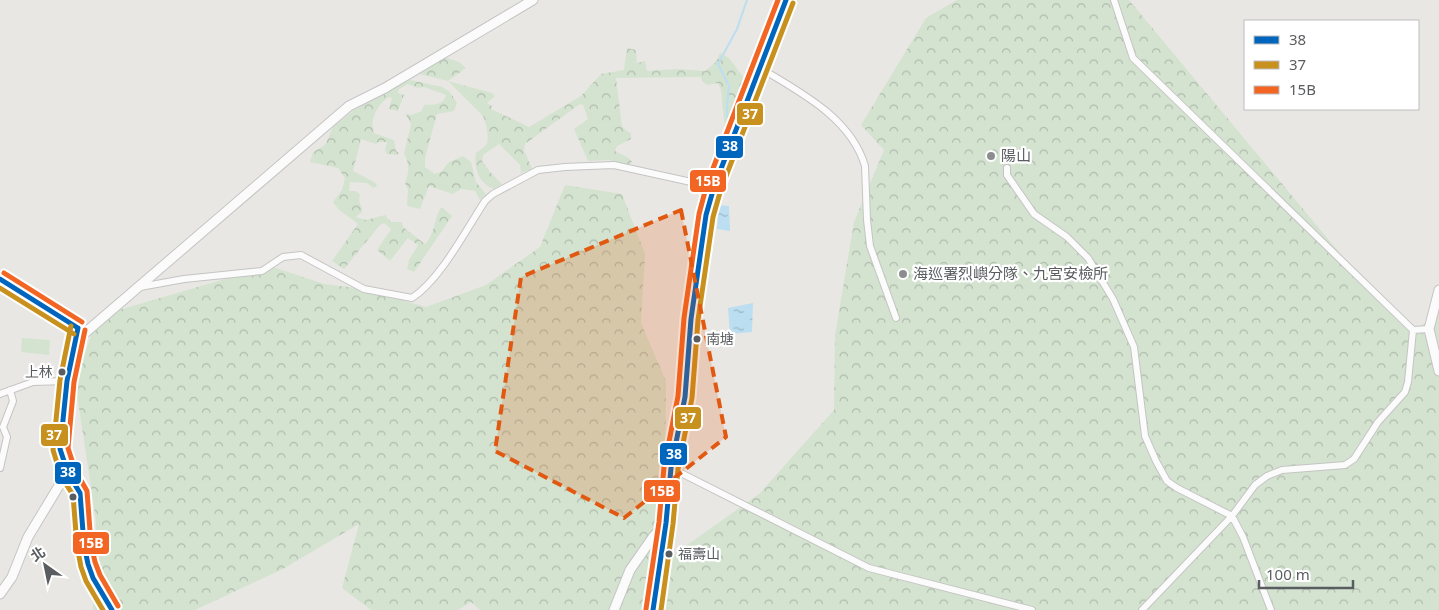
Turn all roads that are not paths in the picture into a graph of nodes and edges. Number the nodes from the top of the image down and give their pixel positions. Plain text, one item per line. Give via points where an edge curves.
1 (534, 0) edge
2 (786, 0) edge
3 (1114, 0) edge
4 (760, 68) junction
5 (1007, 168) dead end
6 (714, 187) junction
7 (0, 278) edge
8 (140, 287) junction
9 (1439, 290) edge
10 (896, 318) dead end
11 (78, 328) junction
12 (1430, 329) junction
13 (1413, 330) junction
14 (1439, 371) edge
15 (67, 381) junction
16 (10, 390) junction
17 (0, 394) edge
18 (0, 468) edge
19 (671, 468) junction
20 (68, 473) junction
21 (1232, 516) junction
22 (666, 523) junction
23 (0, 594) edge
24 (112, 610) edge
25 (614, 610) edge
26 (652, 610) edge
27 (1032, 610) edge
28 (1142, 610) edge
29 (1271, 610) edge

1 - 8 street via 349,106
2 - 4 street
3 - 13 street via 1134,58
4 - 6 street
4 - 10 street via 815,102 838,123 863,159 870,246
5 - 21 street via 1007,175 1034,214 1067,237 1088,258 1113,299 1134,347 1145,436 1167,481
6 - 8 street via 614,165 538,170 485,201 435,277 412,298 364,289 301,255 283,257 262,272 184,279
6 - 19 street via 706,215 690,319 684,397
7 - 11 street
8 - 11 street via 86,332
9 - 12 street
11 - 15 street
12 - 13 street
12 - 14 street
13 - 21 street via 1406,392 1378,422 1354,459 1345,465 1282,470 1267,476 1255,485
15 - 16 street via 33,382
15 - 20 street via 60,449
16 - 17 street
16 - 18 street via 12,401 3,427 7,437
19 - 22 street
19 - 27 street via 869,568
20 - 23 street via 28,537 12,577
20 - 24 street via 80,493 88,564
21 - 28 street
21 - 29 street
22 - 25 street via 630,570
22 - 26 street

